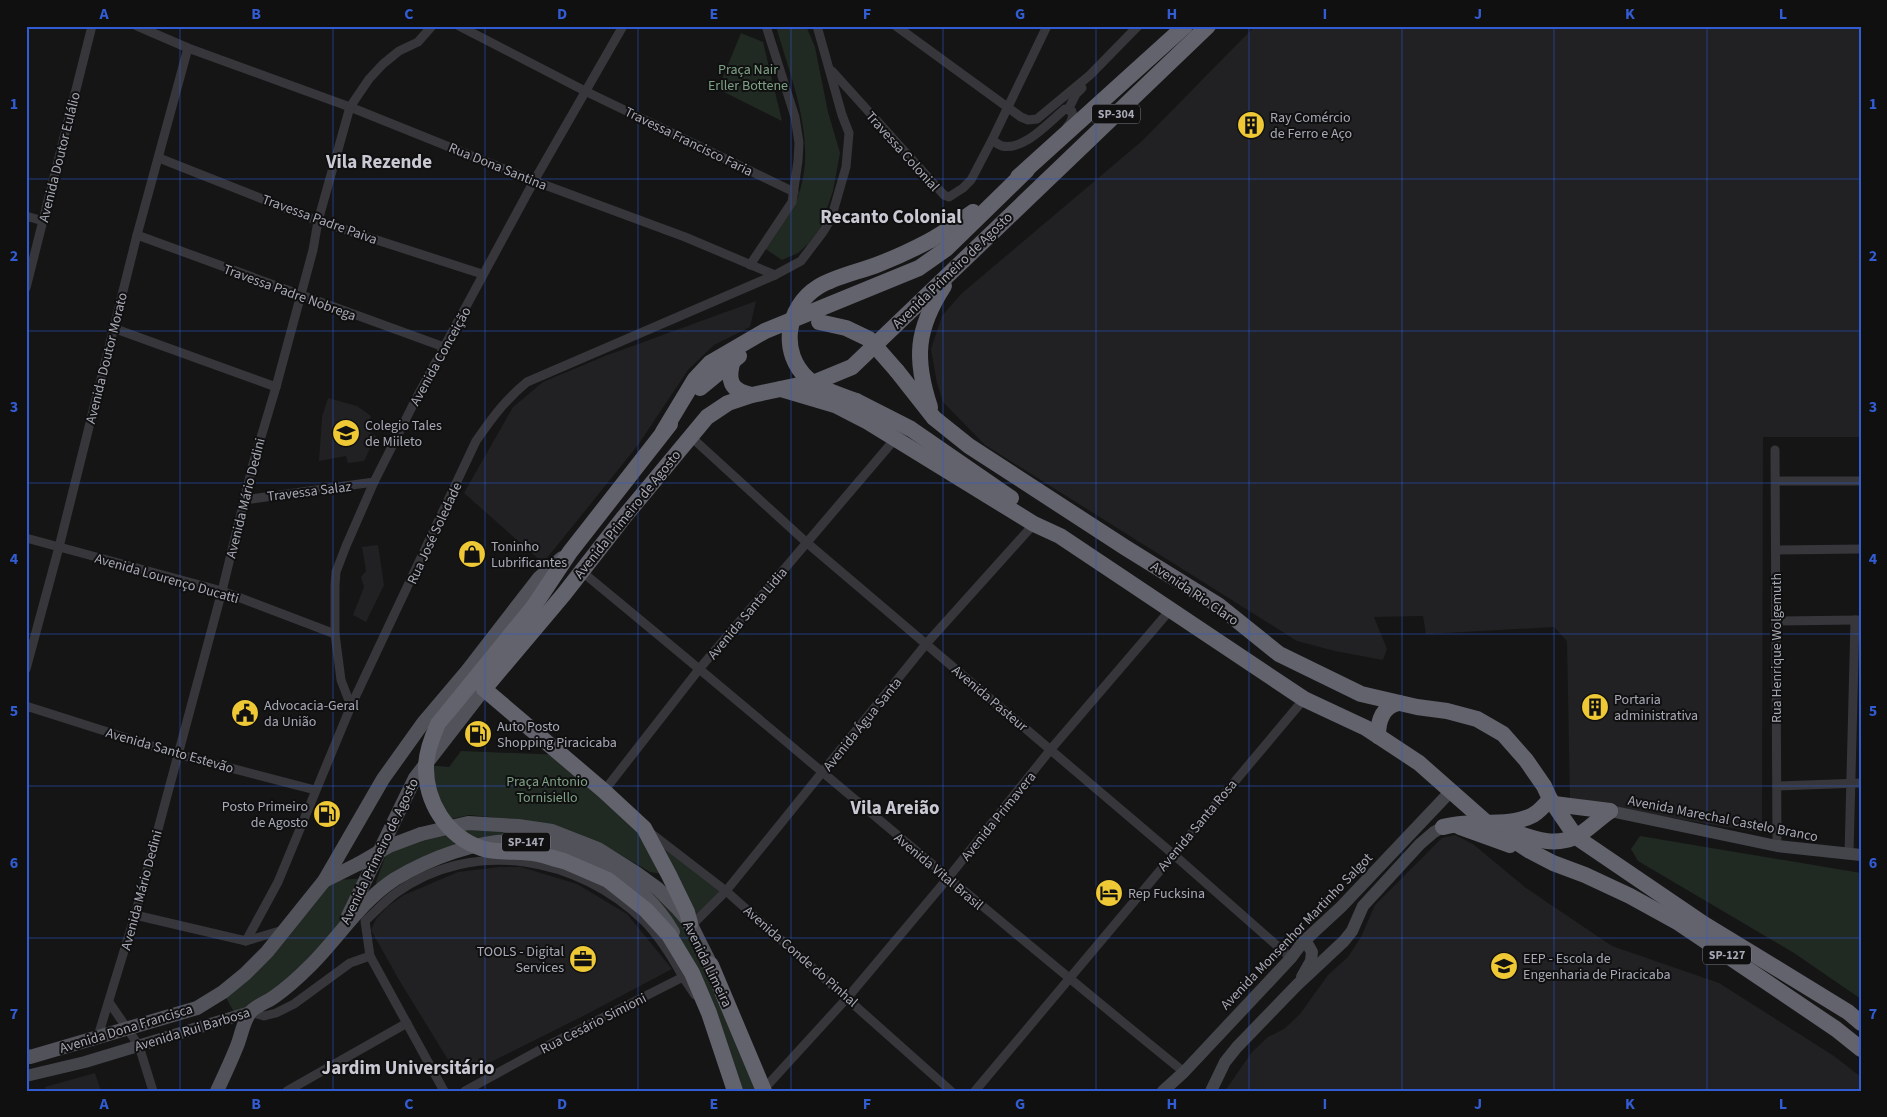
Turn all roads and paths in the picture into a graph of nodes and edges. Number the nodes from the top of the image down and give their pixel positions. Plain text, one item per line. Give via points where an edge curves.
1 (92, 26) edge
2 (137, 26) edge
3 (432, 26) edge
4 (459, 26) edge
5 (623, 26) edge
6 (758, 26) edge
7 (817, 26) edge
8 (896, 26) edge
9 (1046, 26) edge
10 (1138, 26) edge
11 (1184, 26) edge
12 (1208, 27) edge
13 (766, 29) edge
14 (188, 48) junction
15 (830, 69) junction
16 (1090, 75) junction
17 (585, 91) junction
18 (350, 107) junction
19 (1008, 108) junction
20 (1068, 110) junction
21 (1028, 120) junction
22 (1030, 138) junction
23 (992, 140) junction
24 (1050, 150) junction
25 (159, 158) junction
26 (1026, 170) junction
27 (534, 181) junction
28 (794, 192) junction
29 (26, 216) edge
30 (43, 221) junction
31 (318, 221) junction
32 (137, 235) junction
33 (750, 265) junction
34 (957, 265) junction
35 (482, 274) junction
36 (775, 275) junction
37 (26, 288) edge
38 (300, 295) junction
39 (819, 322) joint
40 (113, 328) junction
41 (444, 347) junction
42 (733, 360) junction
43 (276, 387) junction
44 (779, 389) junction
45 (752, 395) junction
46 (934, 418) junction
47 (663, 432) junction
48 (690, 436) junction
49 (896, 439) junction
50 (1775, 450) dead end
51 (1776, 481) junction
52 (1861, 481) edge
53 (374, 482) junction
54 (244, 500) junction
55 (1034, 524) junction
56 (1060, 536) junction
57 (26, 538) edge
58 (806, 542) junction
59 (59, 548) junction
60 (1861, 549) edge
61 (1776, 550) junction
62 (570, 552) junction
63 (581, 571) junction
64 (222, 591) junction
65 (1171, 609) junction
66 (1858, 620) edge
67 (1776, 622) junction
68 (334, 634) junction
69 (926, 644) junction
70 (700, 668) junction
71 (26, 669) edge
72 (484, 689) junction
73 (1304, 699) junction
74 (1399, 703) junction
75 (26, 706) edge
76 (351, 706) junction
77 (1378, 736) junction
78 (1051, 750) junction
79 (177, 754) junction
80 (823, 772) junction
81 (1861, 783) edge
82 (1851, 784) junction
83 (1777, 786) junction
84 (315, 790) junction
85 (604, 791) junction
86 (1450, 792) junction
87 (1552, 802) junction
88 (1610, 812) junction
89 (1487, 823) junction
90 (1443, 827) junction
91 (644, 828) junction
92 (1576, 837) junction
93 (1777, 846) junction
94 (1530, 851) junction
95 (1598, 852) junction
96 (1173, 854) junction
97 (1855, 855) edge
98 (948, 878) junction
99 (324, 881) junction
100 (726, 891) junction
101 (134, 915) junction
102 (690, 925) junction
103 (283, 930) junction
104 (246, 941) junction
105 (335, 941) junction
106 (1302, 943) junction
107 (370, 956) junction
108 (1291, 958) junction
109 (711, 964) joint
110 (688, 975) junction
111 (1069, 979) junction
112 (1297, 985) junction
113 (848, 997) junction
114 (109, 1002) junction
115 (250, 1012) junction
116 (407, 1023) junction
117 (1861, 1023) edge
118 (127, 1028) junction
119 (98, 1036) junction
120 (139, 1046) junction
121 (1861, 1049) edge
122 (28, 1056) edge
123 (1184, 1072) junction
124 (26, 1075) edge
125 (764, 1090) edge
126 (153, 1091) edge
127 (217, 1091) edge
128 (287, 1091) edge
129 (444, 1091) edge
130 (465, 1091) edge
131 (735, 1091) edge
132 (951, 1091) edge
133 (975, 1091) edge
134 (1163, 1091) edge
135 (1212, 1091) edge

1 - 30 street, Avenida Doutor Eulálio
2 - 14 street, Rua Dona Santina
3 - 18 street, Avenida Mário Dedini via 418,42 383,64
4 - 17 street, Travessa Francisco Faria
5 - 17 street, Avenida Conceição
6 - 13 street
7 - 15 street, Rua José Soledade
8 - 19 street
9 - 19 street
10 - 16 street
11 - 24 highway, SP-304
12 - 34 highway, Avenida Primeiro de Agosto / SP-304
13 - 28 street via 795,117 799,143
14 - 18 street, Rua Dona Santina
14 - 25 street, Avenida Doutor Morato
15 - 23 street, Travessa Colonial via 944,195 956,194 971,180
15 - 36 street, Rua José Soledade via 849,133 846,167 831,219 814,246 801,262
16 - 20 street
16 - 21 street via 1037,120
17 - 27 street, Avenida Conceição
17 - 28 street, Travessa Francisco Faria
18 - 27 street, Rua Dona Santina
18 - 31 street, Avenida Mário Dedini
19 - 21 street
19 - 23 street
20 - 22 street via 1064,109
20 - 24 street via 1072,111 1072,120
21 - 22 street via 1032,131
22 - 23 street via 1014,146 1001,146
24 - 26 highway, SP-304
25 - 31 street, Travessa Padre Paiva
25 - 32 street, Avenida Doutor Morato
26 - 47 highway, Avenida Primeiro de Agosto via 946,249 919,268 765,331 710,363 695,379
26 - 56 highway, bridge via 931,240 816,288 798,305 790,325 789,343 801,372 809,380 911,429 1018,502
27 - 33 street, Rua Dona Santina via 685,237
27 - 35 street, Avenida Conceição
28 - 33 street via 792,202
29 - 30 street
30 - 37 street, Avenida Doutor Eulálio
31 - 35 street, Travessa Padre Paiva
31 - 38 street, Avenida Mário Dedini
32 - 38 street, Travessa Padre Nobrega
32 - 40 street, Avenida Doutor Morato
33 - 36 street, Rua Dona Santina
34 - 44 highway, Avenida Primeiro de Agosto via 852,367 818,381
34 - 46 highway via 936,298 922,330 919,360 922,383
35 - 41 street, Avenida Conceição
36 - 76 street, Rua José Soledade via 527,382 509,396 476,441
38 - 41 street, Travessa Padre Nobrega
38 - 43 street, Avenida Mário Dedini
39 - 42 highway, Avenida Primeiro de Agosto via 773,338
39 - 46 highway, Avenida Rio Claro, bridge via 846,328 869,339
40 - 43 street
40 - 59 street, Avenida Doutor Morato
41 - 53 street, Avenida Conceição
42 - 45 highway via 729,372 731,384 740,393
42 - 47 highway, Avenida Primeiro de Agosto via 703,385
43 - 54 street, Avenida Mário Dedini
44 - 45 highway, Avenida Primeiro de Agosto
44 - 49 highway, Avenida Rio Claro via 835,406
45 - 48 highway, Avenida Primeiro de Agosto via 728,403 707,417
46 - 74 highway, Avenida Rio Claro via 969,446 1218,605 1279,654 1361,694
47 - 62 highway, Avenida Primeiro de Agosto
48 - 58 street, Avenida Pasteur
48 - 63 highway, Avenida Primeiro de Agosto
49 - 55 highway, Avenida Rio Claro
49 - 58 street, Avenida Santa Lidia
50 - 51 street, Rua Henrique Wolgemuth
51 - 52 street
51 - 61 street, Rua Henrique Wolgemuth
53 - 54 street, Travessa Salaz
53 - 68 street, Avenida Conceição via 336,572
54 - 64 street, Avenida Mário Dedini
55 - 56 highway, Avenida Rio Claro
55 - 69 street, Avenida Água Santa
56 - 65 highway, Avenida Rio Claro
57 - 59 street, Avenida Lourenço Ducatti
58 - 69 street, Avenida Pasteur
58 - 70 street, Avenida Santa Lidia
59 - 64 street, Avenida Lourenço Ducatti
59 - 71 street, Avenida Doutor Morato
60 - 61 street
61 - 67 street, Rua Henrique Wolgemuth
62 - 99 main road, Avenida Primeiro de Agosto via 539,578 423,723 383,779
62 - 110 highway, Avenida Limeira, bridge via 534,606 438,724 430,742 426,765 433,804 445,824 461,839 482,849 538,854 608,880 646,910 669,935
63 - 70 street, Avenida Vital Brasil
63 - 72 highway, Avenida Primeiro de Agosto
64 - 68 street, Avenida Lourenço Ducatti
64 - 79 street, Avenida Mário Dedini
65 - 73 highway, Avenida Rio Claro
65 - 78 street, Avenida Primavera
66 - 67 street
66 - 82 street
67 - 83 street, Rua Henrique Wolgemuth
68 - 76 street, Avenida Conceição via 342,680
69 - 78 street, Avenida Pasteur
69 - 80 street, Avenida Água Santa
70 - 80 street, Avenida Vital Brasil
70 - 85 street, Avenida Santa Lidia
72 - 85 highway, Avenida Conde do Pinhal
72 - 105 main road, Avenida Primeiro de Agosto via 415,778
73 - 77 highway, Avenida Rio Claro
73 - 96 street, Avenida Santa Rosa
74 - 77 highway via 1386,710
74 - 87 highway, Avenida Rio Claro / SP-127 via 1477,719 1504,734 1526,760
75 - 79 street, Avenida Santo Estevão
76 - 84 street, Rua José Soledade
77 - 86 highway, Avenida Rio Claro / SP-127 via 1418,763
78 - 96 street, Avenida Pasteur
78 - 98 street, Avenida Primavera
79 - 84 street, Avenida Santo Estevão
79 - 101 street, Avenida Mário Dedini
80 - 98 street, Avenida Vital Brasil
80 - 100 street, Avenida Água Santa
81 - 82 street
82 - 83 street
82 - 97 street
83 - 93 street, Rua Henrique Wolgemuth
84 - 104 street, Rua José Soledade via 278,882
85 - 91 highway, Avenida Conde do Pinhal
86 - 89 highway, Avenida Rio Claro / SP-127
86 - 106 main road, Avenida Monsenhor Martinho Salgot
87 - 88 highway
87 - 89 highway via 1522,819
87 - 92 highway, Avenida Rio Claro / SP-127
88 - 92 highway
88 - 93 main road, Avenida Marechal Castelo Branco
88 - 95 highway via 1599,827 1596,839
89 - 90 highway via 1466,822
89 - 92 highway via 1544,841
89 - 94 highway, Avenida Rio Claro / SP-127
90 - 94 highway via 1460,827
90 - 112 main road via 1399,867 1363,906 1344,941
91 - 100 street, Avenida Conde do Pinhal
91 - 102 highway, Avenida Conde do Pinhal
92 - 95 highway, SP-127
93 - 97 main road, Avenida Marechal Castelo Branco
94 - 121 highway, SP-127 via 1630,896 1679,923
95 - 117 highway, SP-127 via 1704,924
96 - 108 street, Avenida Pasteur
96 - 111 street, Avenida Santa Rosa
98 - 111 street, Avenida Vital Brasil
98 - 113 street, Avenida Primavera
99 - 102 main road, Avenida Limeira / SP-147, bridge via 389,846 421,834 468,823 518,826 552,832 615,858 658,889
99 - 103 main road, Avenida Dona Francisca / SP-147
100 - 102 street, Avenida Água Santa
100 - 113 street, Avenida Conde do Pinhal
101 - 104 street
101 - 114 street, Avenida Mário Dedini
102 - 109 main road, Avenida Limeira / SP-147
103 - 104 street
103 - 118 main road, Avenida Dona Francisca / SP-147 via 267,952 223,992 197,1008
105 - 110 main road, Avenida Limeira / SP-147 via 368,900 423,864 449,853 496,843 548,844 605,866 648,899 670,927
105 - 115 main road, Avenida Rui Barbosa / SP-147 via 299,977
106 - 108 main road, Avenida Monsenhor Martinho Salgot
106 - 112 main road via 1308,945 1312,952
107 - 110 street via 365,921 396,893 452,866 485,860 513,861 542,864 606,891 644,921
107 - 115 street via 350,963 294,1004 276,1013 264,1016
107 - 116 street
108 - 123 main road, Avenida Monsenhor Martinho Salgot
109 - 125 highway, Avenida Limeira / SP-147
110 - 130 street, Rua Cesário Simioni
110 - 131 highway, Avenida Limeira / SP-147 via 709,1013
111 - 123 street, Avenida Vital Brasil
111 - 133 street, Avenida Santa Rosa
112 - 135 main road via 1225,1062
113 - 125 street, Avenida Primavera
113 - 132 street, Avenida Conde do Pinhal
114 - 118 street
114 - 119 street, Avenida Mário Dedini
115 - 120 main road, Avenida Rui Barbosa / SP-147
115 - 127 main road
116 - 128 street
116 - 129 street
118 - 119 main road, Avenida Dona Francisca / SP-147
118 - 120 street
119 - 122 main road, Avenida Dona Francisca / SP-147
120 - 124 main road, Avenida Rui Barbosa / SP-147
120 - 126 street
122 - 124 main road via 30,1070
123 - 134 main road, Avenida Monsenhor Martinho Salgot

